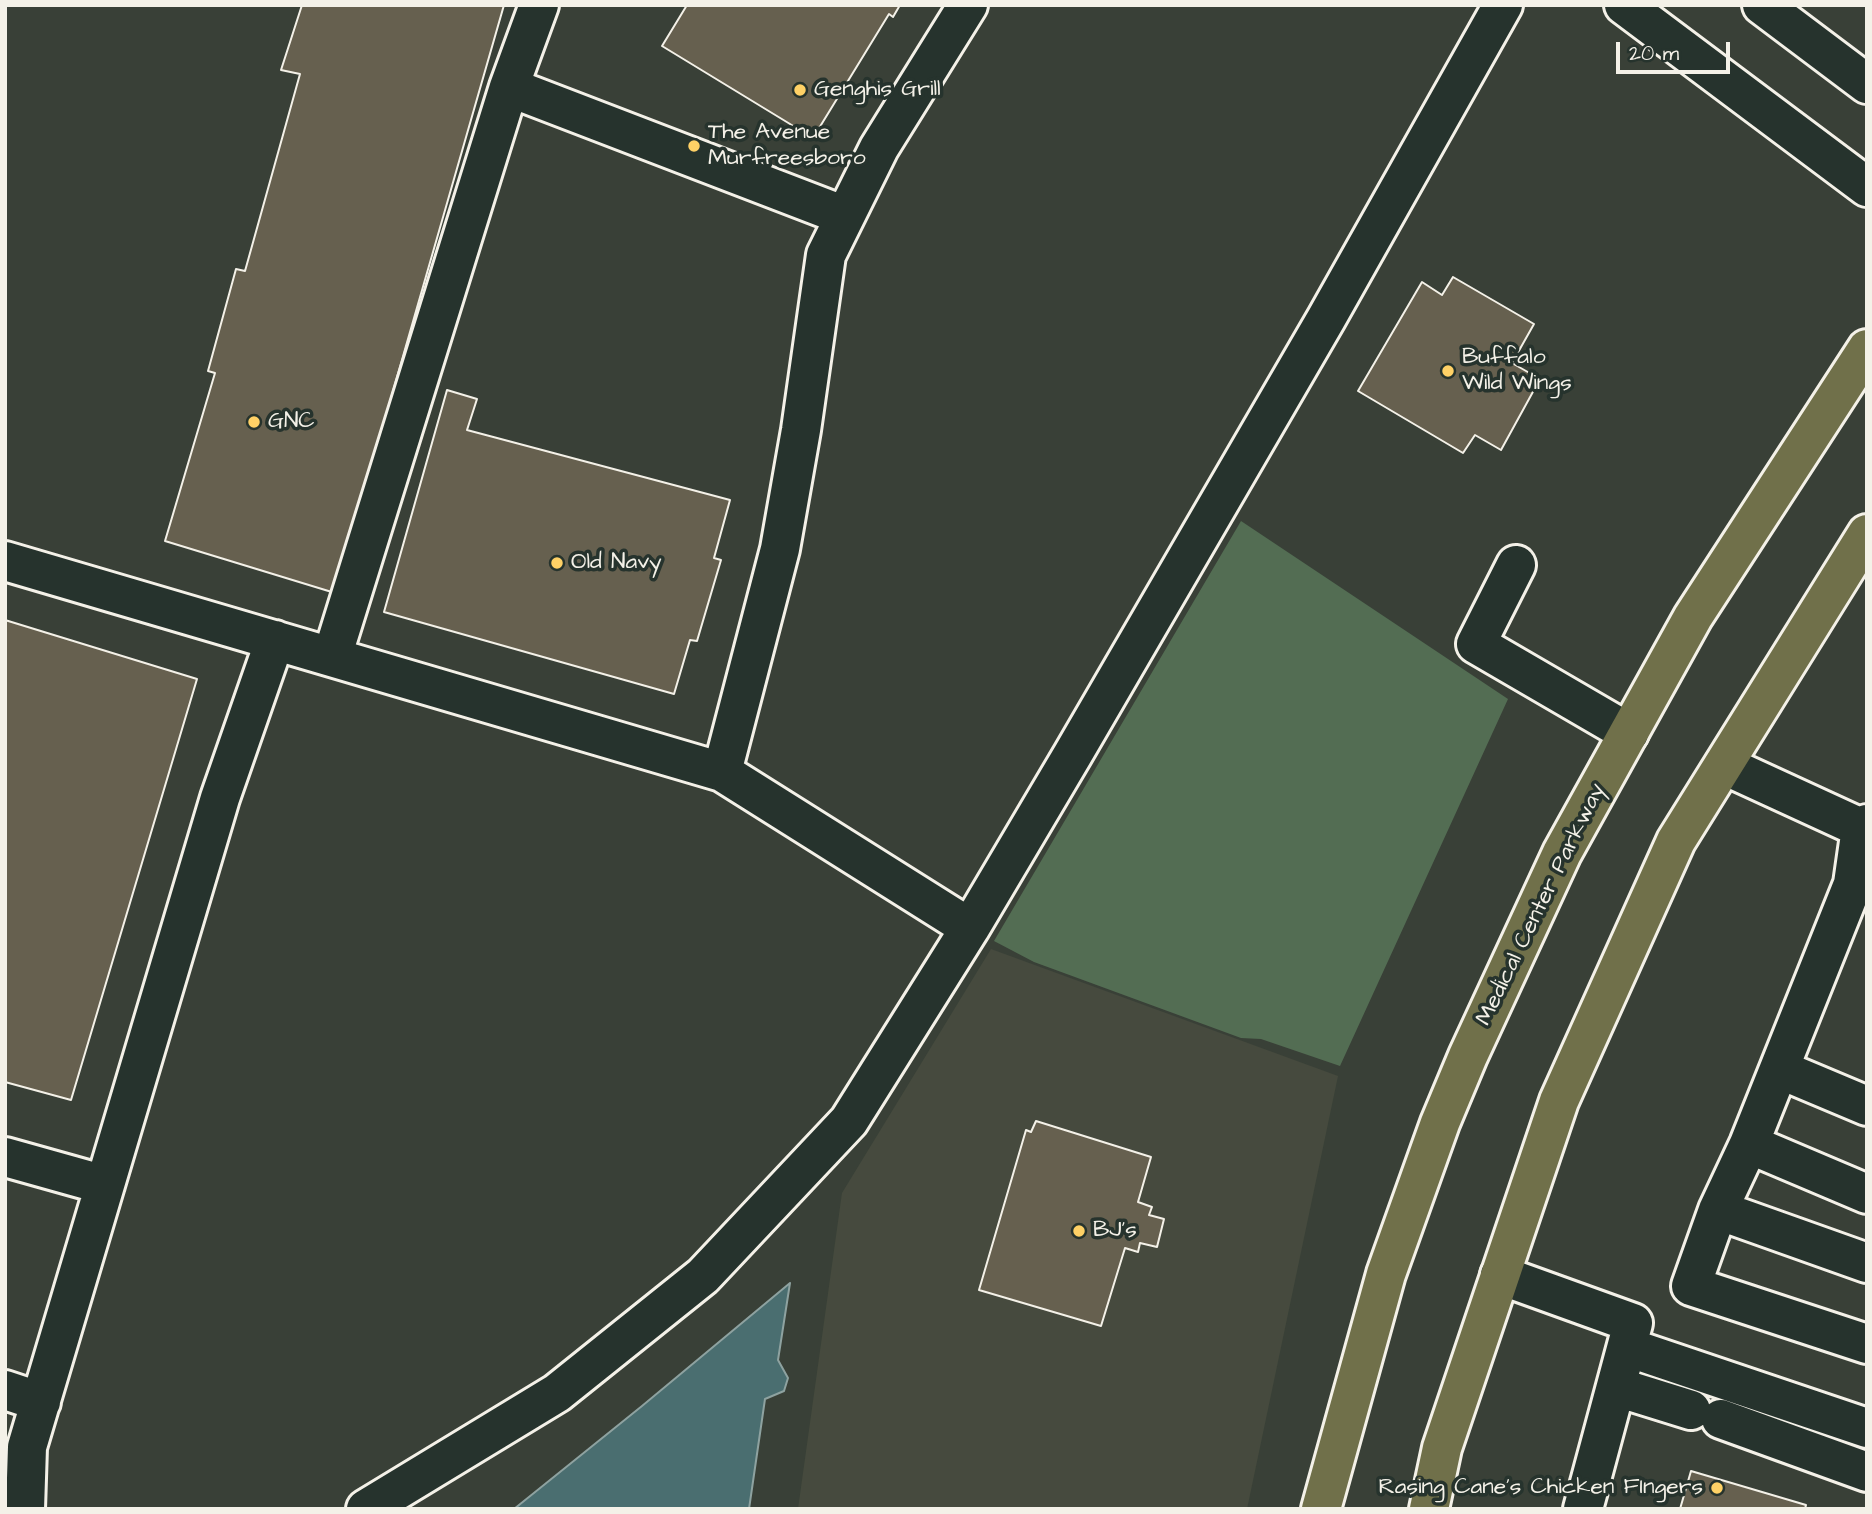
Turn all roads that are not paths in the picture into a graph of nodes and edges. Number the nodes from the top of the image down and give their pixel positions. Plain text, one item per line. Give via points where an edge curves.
1 (539, 5) edge
2 (968, 5) edge
3 (1503, 5) edge
4 (1624, 5) edge
5 (1762, 5) edge
6 (1867, 84) edge
7 (509, 87) junction
8 (1867, 187) edge
9 (845, 216) junction
10 (1867, 349) edge
11 (1867, 534) edge
12 (5, 561) edge
13 (1516, 565) dead end
14 (275, 640) junction
15 (332, 657) junction
16 (1629, 733) junction
17 (1724, 765) junction
18 (722, 772) junction
19 (1864, 826) edge
20 (1860, 888) edge
21 (971, 928) junction
22 (1779, 1069) junction
23 (1867, 1106) edge
24 (1749, 1144) junction
25 (5, 1157) edge
26 (105, 1185) junction
27 (1867, 1194) edge
28 (1718, 1210) junction
29 (1867, 1264) edge
30 (1500, 1275) junction
31 (1867, 1344) edge
32 (1627, 1347) junction
33 (1617, 1387) junction
34 (23, 1396) edge
35 (1867, 1428) edge
36 (1867, 1472) edge
37 (386, 1503) edge
38 (25, 1509) edge
39 (1321, 1509) edge
40 (1429, 1509) edge
41 (1583, 1509) edge

1 - 7 lane
2 - 9 lane via 879,148
3 - 21 lane
4 - 8 lane
5 - 6 lane
7 - 9 lane
7 - 15 lane
9 - 18 lane via 826,255 780,549
10 - 16 main road, Medical Center Parkway via 1693,617
11 - 17 main road
12 - 14 lane
13 - 16 lane via 1476,644
14 - 15 lane
14 - 26 lane via 220,798
15 - 18 lane
16 - 39 main road, Medical Center Parkway via 1562,853 1440,1123 1386,1274
17 - 19 lane
17 - 30 main road via 1676,841 1559,1101
18 - 21 lane
19 - 20 lane
20 - 22 lane
21 - 37 lane via 849,1121 703,1276 557,1392
22 - 23 lane
22 - 24 lane
24 - 27 lane
24 - 28 lane
25 - 26 lane
26 - 34 lane
28 - 29 lane
28 - 31 lane via 1691,1286
30 - 32 lane via 1633,1323
30 - 40 main road via 1441,1448
32 - 33 lane
32 - 35 lane
33 - 36 lane
33 - 41 lane
34 - 38 lane

